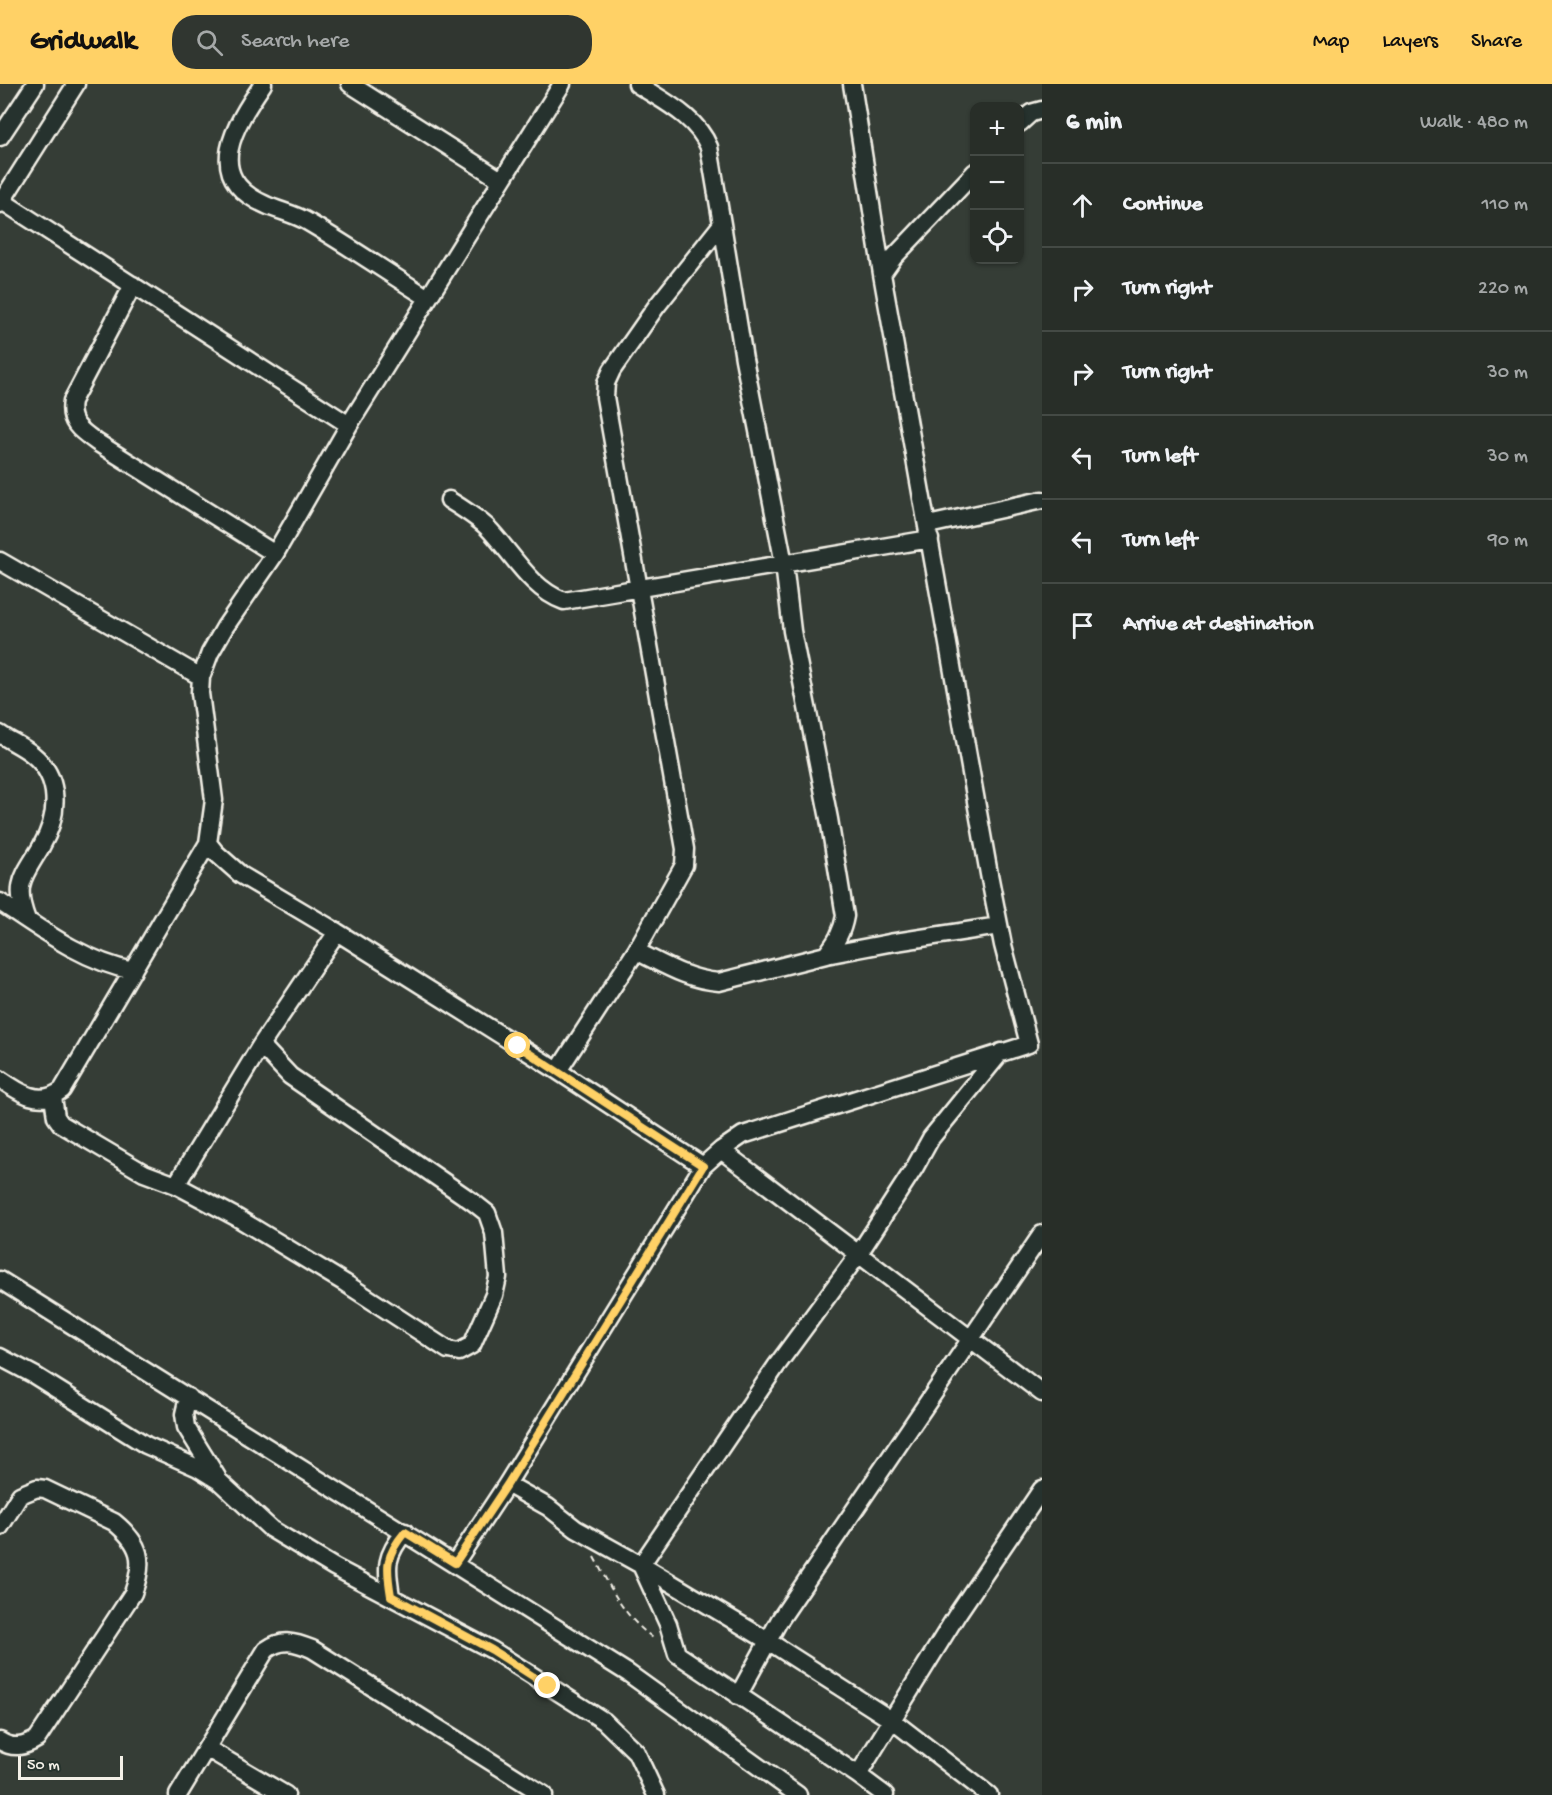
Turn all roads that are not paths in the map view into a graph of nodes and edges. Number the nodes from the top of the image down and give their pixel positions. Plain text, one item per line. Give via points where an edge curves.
1 (76, 84) edge
2 (263, 84) edge
3 (350, 84) edge
4 (562, 84) edge
5 (637, 84) edge
6 (852, 84) edge
7 (29, 86) edge
8 (1042, 111) edge
9 (1024, 119) edge
10 (0, 137) edge
11 (970, 177) edge
12 (501, 180) junction
13 (3, 194) edge
14 (722, 224) junction
15 (882, 274) junction
16 (134, 285) junction
17 (428, 298) junction
18 (349, 425) junction
19 (449, 500) dead end
20 (1042, 500) edge
21 (929, 532) junction
22 (275, 554) junction
23 (0, 561) edge
24 (784, 564) junction
25 (640, 588) junction
26 (201, 677) junction
27 (0, 734) edge
28 (208, 843) junction
29 (0, 903) edge
30 (27, 920) junction
31 (999, 926) junction
32 (337, 932) junction
33 (636, 951) junction
34 (825, 955) junction
35 (133, 970) junction
36 (261, 1045) junction
37 (1035, 1048) edge
38 (1001, 1052) junction
39 (558, 1071) junction
40 (0, 1079) edge
41 (53, 1097) junction
42 (721, 1150) junction
43 (703, 1166) junction
44 (176, 1185) junction
45 (1042, 1234) edge
46 (858, 1255) junction
47 (0, 1280) edge
48 (971, 1338) junction
49 (0, 1357) edge
50 (1042, 1393) edge
51 (188, 1397) junction
52 (219, 1480) junction
53 (507, 1485) junction
54 (1042, 1489) edge
55 (0, 1527) edge
56 (405, 1532) junction
57 (455, 1563) junction
58 (641, 1564) junction
59 (391, 1596) junction
60 (768, 1641) junction
61 (738, 1696) junction
62 (893, 1721) junction
63 (0, 1741) edge
64 (208, 1749) junction
65 (858, 1775) junction
66 (178, 1795) edge
67 (286, 1795) edge
68 (544, 1795) edge
69 (657, 1795) edge
70 (798, 1795) edge
71 (885, 1795) edge
72 (989, 1795) edge

1 - 13 street
2 - 17 street via 229,145 228,160 237,184 264,205 305,220
3 - 12 street
4 - 12 street
5 - 14 street via 694,123 704,136
6 - 15 street
7 - 10 street
8 - 9 street
11 - 15 street
12 - 17 street
13 - 16 street
14 - 24 street
14 - 25 street via 656,307 606,383 605,397
15 - 21 street
16 - 18 street
16 - 22 street via 72,401 74,421 98,443
17 - 18 street
18 - 22 street
19 - 25 street via 487,527 536,583 560,599 575,600
20 - 21 street
21 - 24 street
21 - 31 street
22 - 26 street via 225,627
23 - 26 street
24 - 25 street
24 - 34 street via 792,631 845,916 837,942
25 - 33 street via 685,849 684,865
26 - 28 street via 201,711 214,801
27 - 30 street via 31,753 54,786 52,824 22,878 21,900
28 - 32 street via 241,875
28 - 35 street
29 - 30 street
30 - 35 street via 99,962
31 - 34 street
31 - 37 street
32 - 36 street
32 - 39 street
33 - 34 street via 688,977 719,982
33 - 39 street
35 - 41 street via 62,1090
36 - 44 street
36 - 44 street via 290,1076 487,1214 494,1233 498,1277 472,1345 459,1352 448,1350 345,1283
37 - 38 street
38 - 42 street via 743,1135
38 - 46 street via 931,1138
39 - 43 street
40 - 41 street via 31,1097
41 - 44 street via 61,1124 144,1173
42 - 43 street
42 - 46 street
43 - 53 street
45 - 48 street
46 - 48 street
46 - 58 street via 777,1365
47 - 51 street
48 - 50 street
48 - 60 street
49 - 52 street via 146,1445
51 - 52 street via 186,1426
51 - 56 street
52 - 59 street via 271,1529
53 - 57 street
53 - 58 street
54 - 62 street via 958,1613
55 - 63 street via 20,1495 45,1489 122,1528 132,1538 140,1568 133,1593 37,1739 13,1747
56 - 57 street
56 - 59 street via 389,1555
57 - 70 street via 628,1673
58 - 60 street
58 - 61 street via 677,1654
59 - 69 street via 492,1650 604,1721 636,1752
60 - 61 street
60 - 62 street
61 - 65 street
62 - 65 street
62 - 72 street
64 - 66 street
64 - 67 street
64 - 68 street via 266,1650 285,1641 312,1648
65 - 71 street

